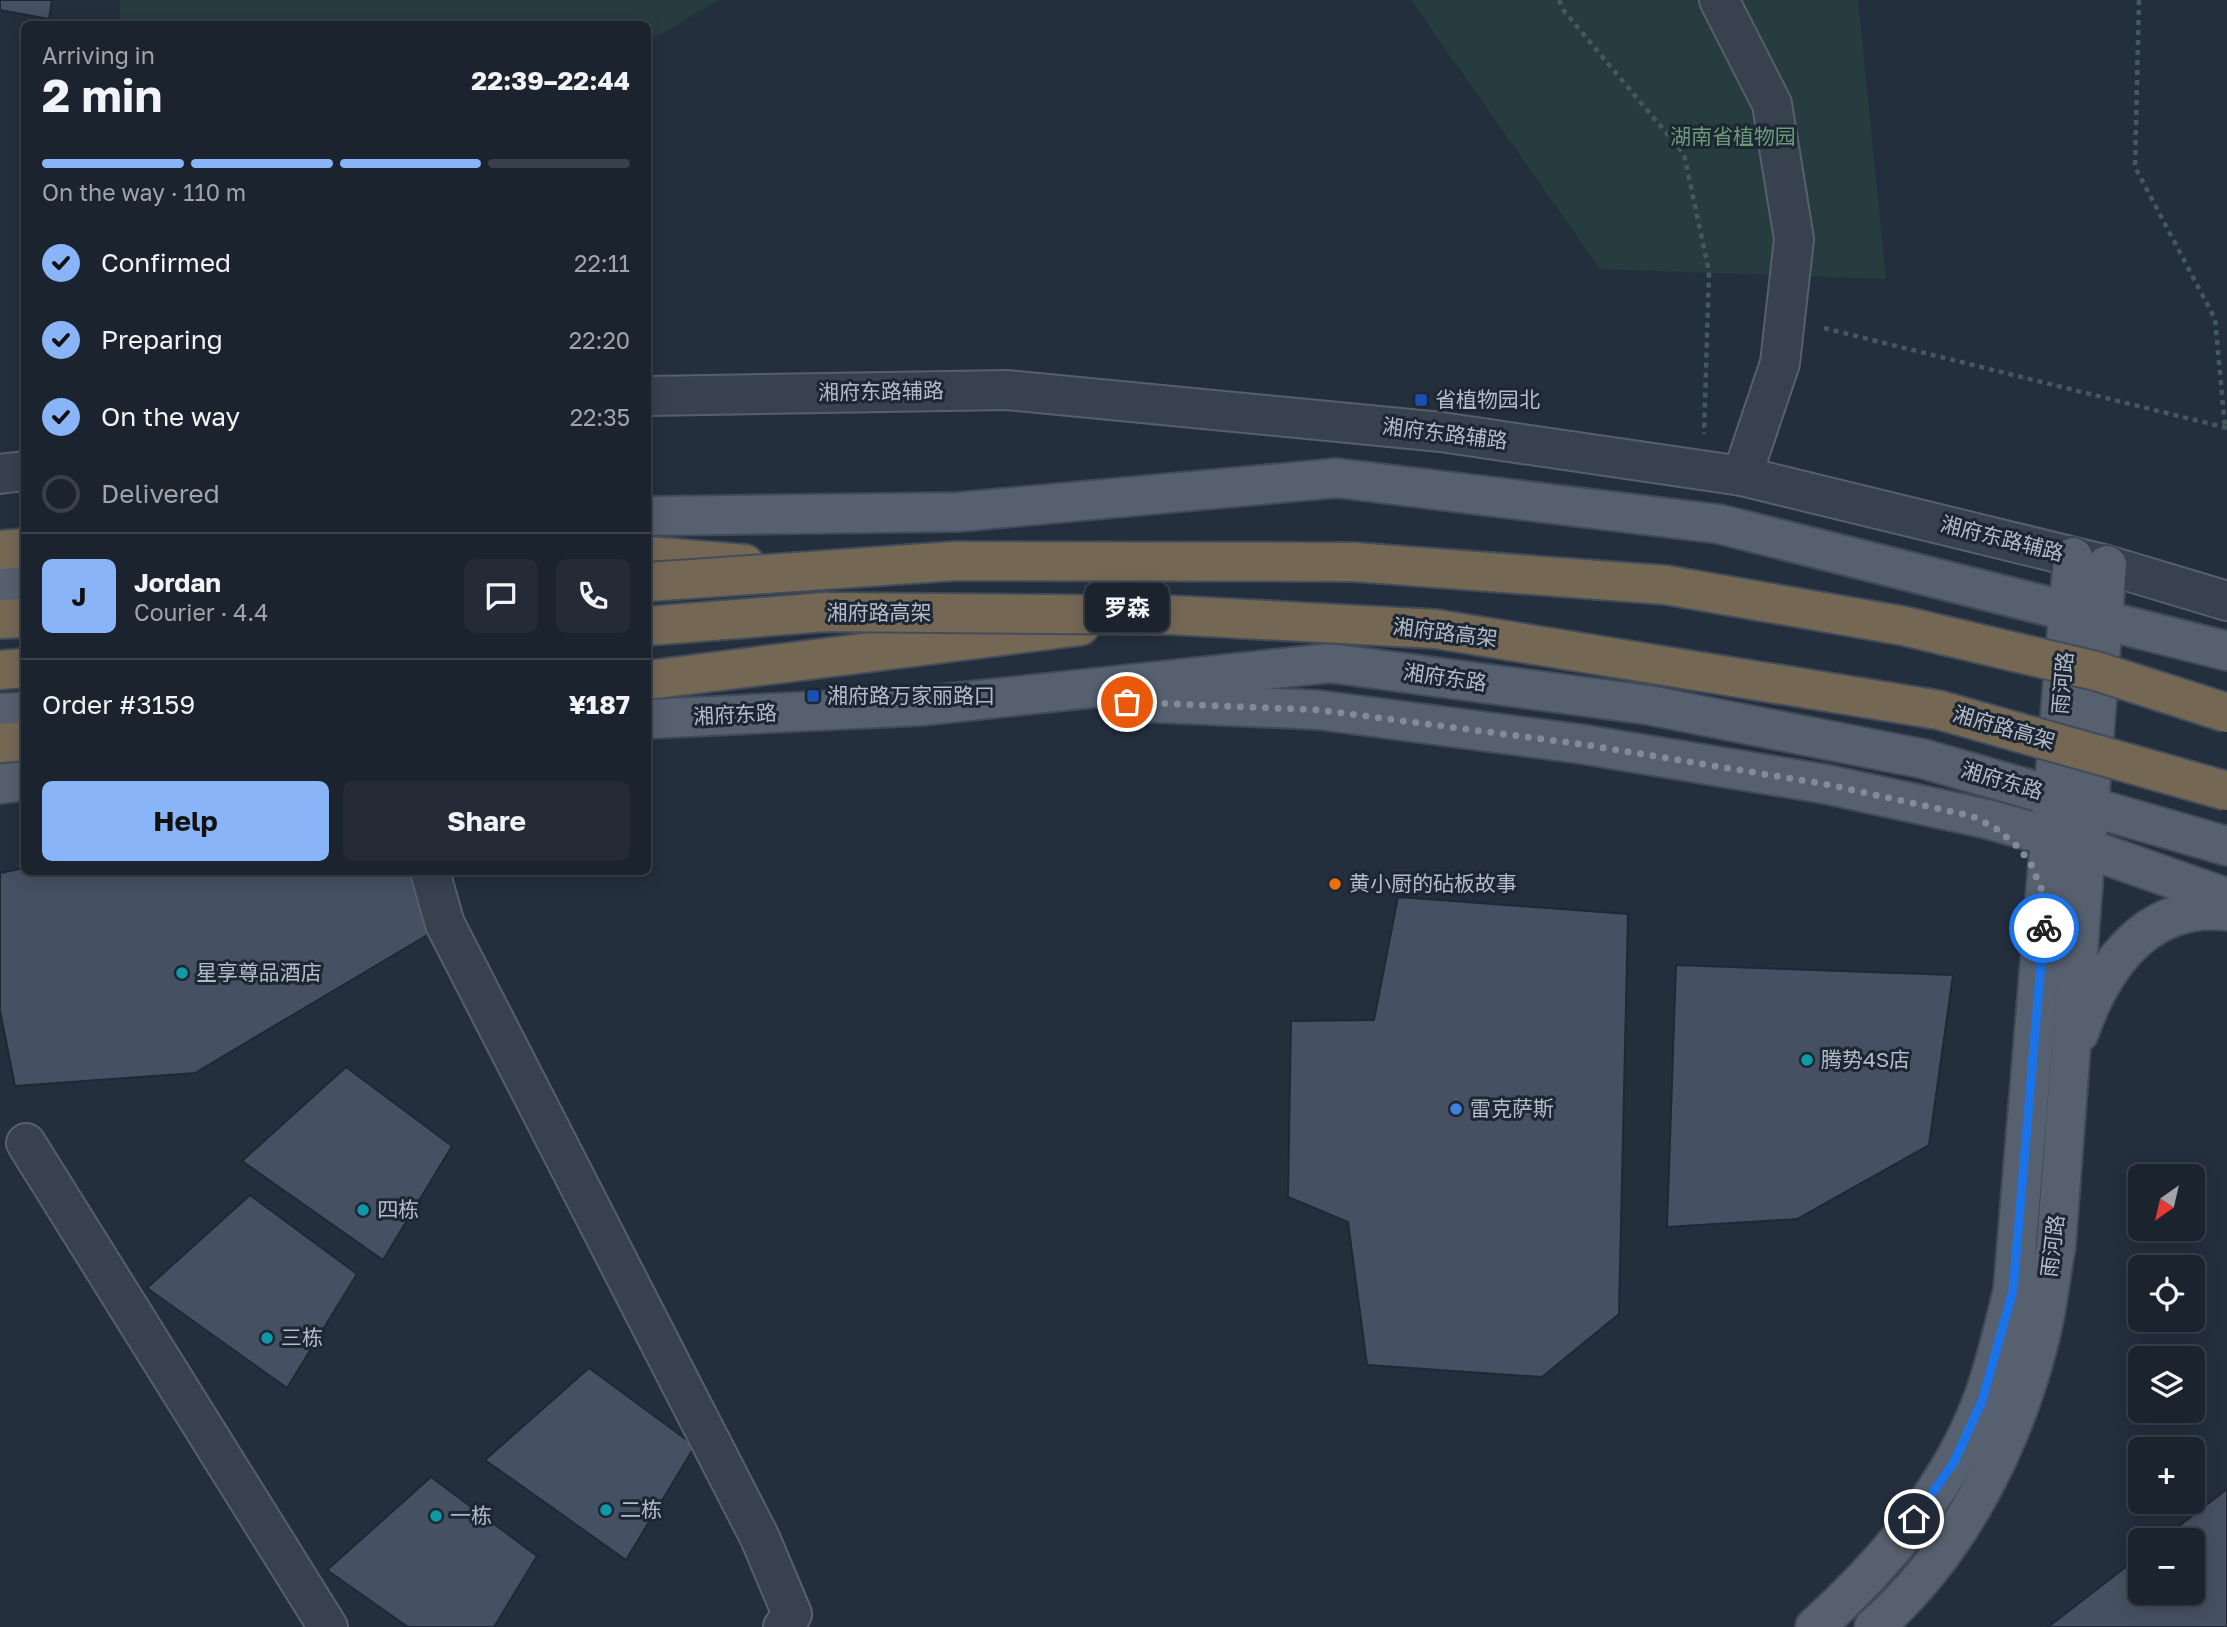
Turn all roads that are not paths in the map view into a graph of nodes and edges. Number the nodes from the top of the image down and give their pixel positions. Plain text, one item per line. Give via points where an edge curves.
1 (1719, 0) edge
2 (651, 396) edge
3 (21, 471) edge
4 (0, 474) edge
5 (1742, 476) junction
6 (651, 516) edge
7 (21, 548) edge
8 (0, 550) edge
9 (651, 556) edge
10 (2090, 561) junction
11 (814, 570) junction
12 (21, 581) edge
13 (651, 582) edge
14 (0, 583) edge
15 (2227, 601) edge
16 (1170, 615) junction
17 (2085, 616) junction
18 (21, 618) edge
19 (0, 619) edge
20 (651, 626) edge
21 (2227, 651) edge
22 (21, 668) edge
23 (0, 670) edge
24 (651, 680) edge
25 (921, 706) junction
26 (21, 712) edge
27 (0, 713) edge
28 (2227, 713) edge
29 (651, 719) edge
30 (21, 741) edge
31 (0, 743) edge
32 (21, 781) edge
33 (0, 784) edge
34 (2227, 791) edge
35 (2071, 800) junction
36 (1972, 816) junction
37 (2068, 842) junction
38 (2227, 846) edge
39 (431, 875) edge
40 (2227, 898) edge
41 (2046, 900) junction
42 (2227, 911) edge
43 (2067, 1072) junction
44 (26, 1143) dead end
45 (328, 1627) edge
46 (783, 1627) edge
47 (1815, 1627) edge
48 (1874, 1627) edge

1 - 5 street via 1772,104 1794,239 1780,363
2 - 5 street, 湘府东路辅路 via 1007,390 1441,432
3 - 4 street
5 - 10 street, 湘府东路辅路
6 - 17 main road via 959,512 1337,478 1718,524
7 - 8 highway
9 - 11 highway, bridge
10 - 15 street, 湘府东路辅路
10 - 17 main road, 雨河路
11 - 13 highway, 湘府路高架, bridge
11 - 28 highway, 湘府路高架, bridge via 955,561 1354,562 1666,585 1904,626 2096,671
12 - 14 main road
16 - 20 highway, 湘府路高架, bridge via 825,612
16 - 24 highway, bridge
16 - 34 highway, 湘府路高架, bridge via 1436,629 1926,708
17 - 21 main road
17 - 35 main road, 雨河路
18 - 19 highway
22 - 23 highway
25 - 29 main road, 湘府东路
25 - 35 main road, 湘府东路 via 1330,663 1648,705 1924,760
25 - 36 main road via 1127,702 1319,710 1825,784
26 - 27 main road
30 - 31 highway
32 - 33 main road
35 - 37 main road, 雨河路
35 - 38 main road, 湘府东路
36 - 37 main road
36 - 41 main road via 2015,844 2030,862
37 - 40 main road
37 - 41 main road, 雨河路
37 - 43 main road, 雨河路
39 - 46 street via 451,936 760,1538 792,1614
41 - 47 main road, 雨河路 via 2013,1290 1996,1359 1954,1462 1901,1538 1854,1592
42 - 43 main road via 2189,911 2163,920 2131,944 2095,995
43 - 48 main road, 雨河路 via 2056,1246 2039,1344 2011,1430 1979,1495 1936,1560
44 - 45 street

